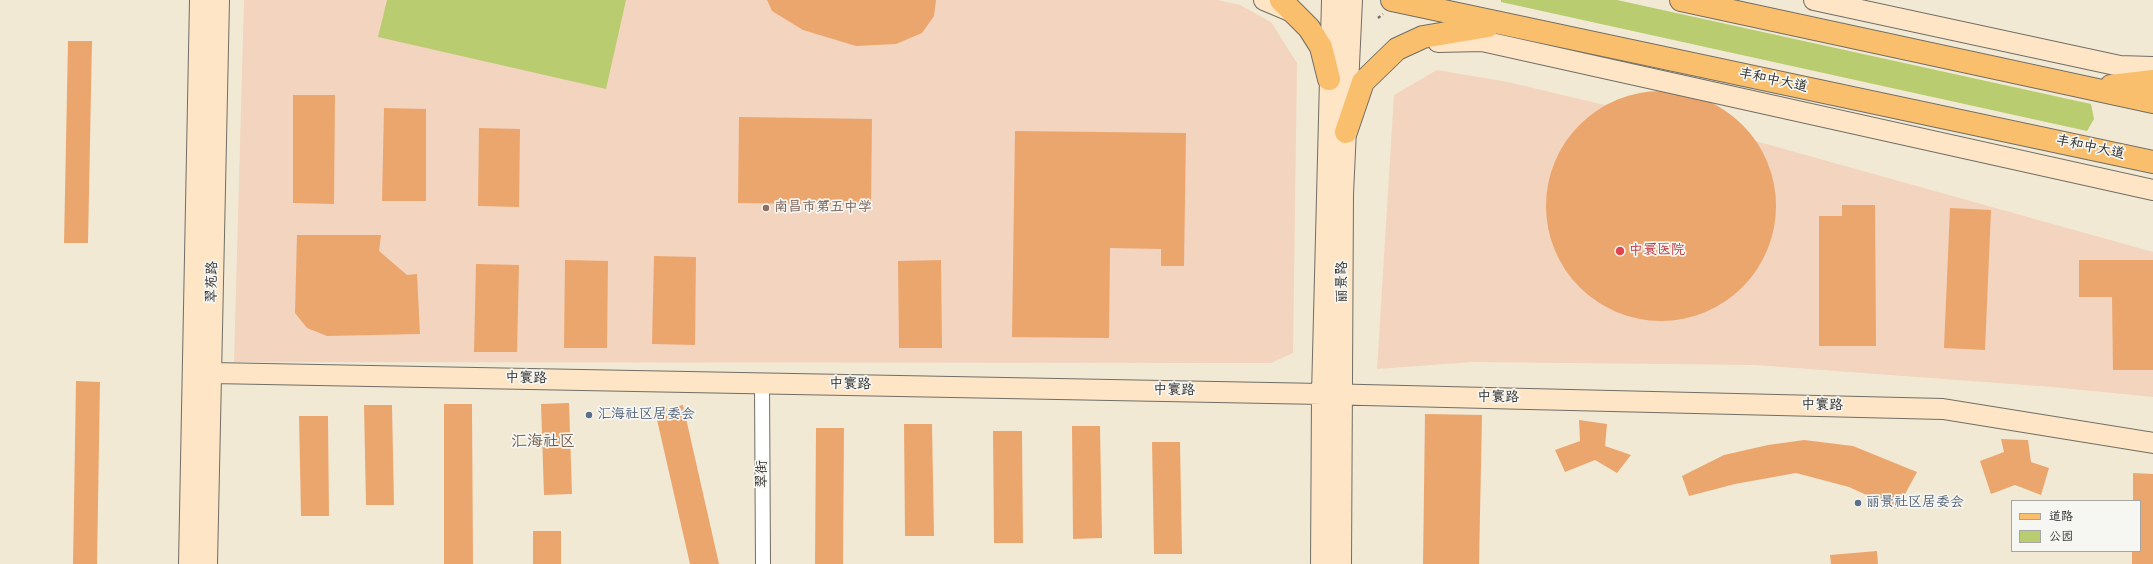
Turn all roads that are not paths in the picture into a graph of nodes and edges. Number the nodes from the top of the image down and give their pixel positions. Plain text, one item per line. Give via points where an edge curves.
1 (200, 0) edge
2 (219, 0) edge
3 (1264, 0) edge
4 (1332, 0) edge
5 (1352, 0) edge
6 (1392, 0) edge
7 (1681, 0) edge
8 (1814, 0) edge
9 (1288, 7) edge
10 (1504, 24) junction
11 (1397, 49) junction
12 (2153, 67) edge
13 (1329, 79) junction
14 (2153, 81) edge
15 (2092, 88) junction
16 (2153, 102) edge
17 (1346, 132) junction
18 (2100, 150) junction
19 (2153, 162) edge
20 (2153, 172) edge
21 (2153, 190) edge
22 (202, 374) junction
23 (762, 384) junction
24 (1322, 394) junction
25 (1342, 394) junction
26 (2153, 443) edge
27 (189, 564) edge
28 (208, 564) edge
29 (763, 564) edge
30 (1322, 564) edge
31 (1340, 564) edge

1 - 22 street, 翠苑路
2 - 22 street, 翠苑路
3 - 9 street
4 - 13 street, 丽景路
5 - 17 street, 丽景路
6 - 10 main road, 丰和中大道
7 - 15 main road
8 - 12 street via 2120,66
9 - 13 main road via 1309,28 1321,47
10 - 11 main road via 1423,37
10 - 18 main road, 丰和中大道
11 - 17 main road via 1363,82
11 - 21 street via 1446,41 1482,41
13 - 24 street, 丽景路
14 - 15 main road
15 - 16 main road
17 - 25 street, 丽景路 via 1343,194
18 - 19 main road, 丰和中大道
18 - 20 main road
22 - 23 street, 中寰路
22 - 27 street, 翠苑路
22 - 28 street, 翠苑路
23 - 24 street, 中寰路
23 - 29 street, 翠街
24 - 25 street, 中寰路
24 - 30 street, 丽景路
25 - 26 street, 中寰路 via 1943,409
25 - 31 street, 丽景路

